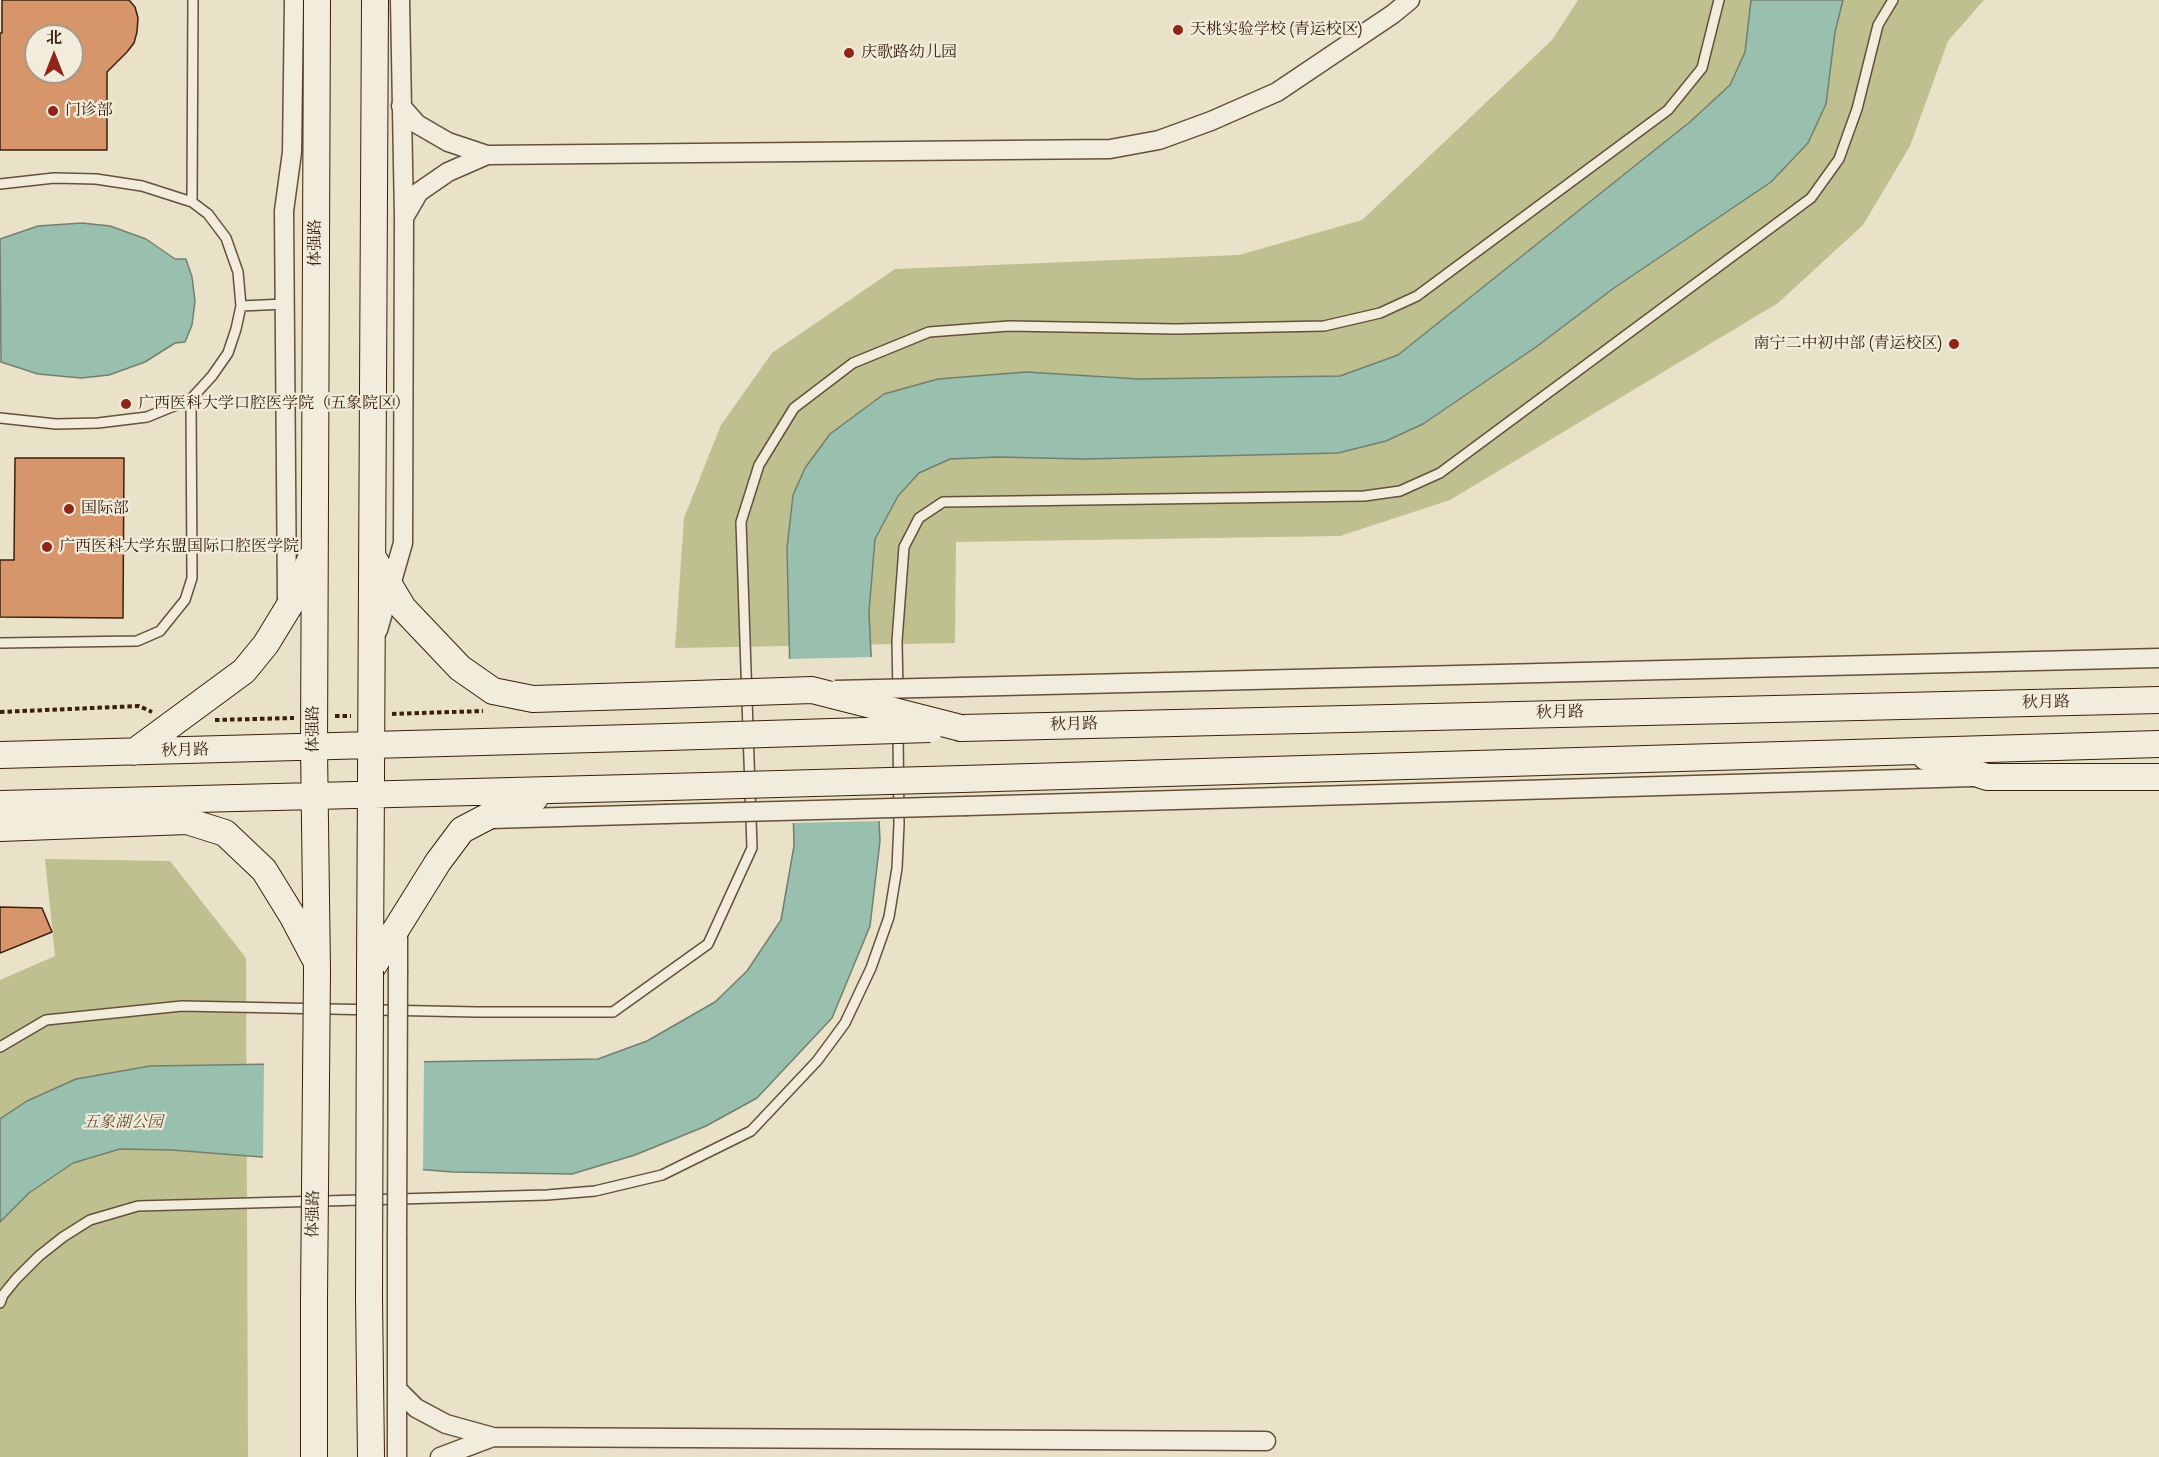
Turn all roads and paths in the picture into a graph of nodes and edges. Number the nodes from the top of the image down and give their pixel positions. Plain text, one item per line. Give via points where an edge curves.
1 (193, 0) edge
2 (294, 0) edge
3 (317, 0) edge
4 (375, 0) edge
5 (400, 0) edge
6 (1410, 0) edge
7 (1719, 0) edge
8 (1893, 0) edge
9 (401, 106) junction
10 (487, 155) junction
11 (0, 184) edge
12 (192, 202) junction
13 (404, 218) junction
14 (285, 304) junction
15 (241, 306) junction
16 (191, 399) junction
17 (0, 418) edge
18 (315, 549) junction
19 (372, 556) junction
20 (390, 588) junction
21 (288, 608) junction
22 (0, 643) edge
23 (371, 652) junction
24 (2159, 658) edge
25 (812, 690) junction
26 (2159, 700) edge
27 (487, 711) dead end
28 (0, 712) edge
29 (371, 715) junction
30 (314, 717) junction
31 (210, 721) dead end
32 (175, 722) junction
33 (961, 728) junction
34 (2159, 744) edge
35 (371, 746) junction
36 (314, 748) junction
37 (1909, 751) junction
38 (134, 752) junction
39 (0, 755) edge
40 (1987, 777) junction
41 (2159, 777) edge
42 (562, 790) junction
43 (371, 794) junction
44 (314, 795) junction
45 (0, 804) edge
46 (482, 820) junction
47 (0, 828) edge
48 (398, 926) junction
49 (317, 967) junction
50 (370, 971) junction
51 (0, 1047) edge
52 (0, 1303) edge
53 (397, 1389) junction
54 (493, 1437) junction
55 (1266, 1441) dead end
56 (314, 1457) edge
57 (371, 1457) edge
58 (397, 1457) edge
59 (440, 1457) edge

1 - 12 lane
2 - 14 street via 292,152 284,212
3 - 18 main road, 体强路
4 - 19 main road
5 - 9 street
6 - 10 street via 1276,92 1159,140 1110,149
7 - 51 lane via 1702,68 1668,110 1417,296 1380,313 1324,326 1176,329 1009,326 929,332 853,363 795,408 759,465 741,522 752,848 708,944 613,1012 182,1006 45,1020
8 - 52 lane via 1878,25 1857,108 1839,159 1811,198 1440,473 1400,491 1364,496 943,502 919,518 904,547 897,640 899,824 889,917 871,968 844,1023 817,1061 751,1131 662,1175 595,1191 138,1206 90,1220 63,1237 16,1279
9 - 10 street via 417,124 448,142
9 - 13 street
10 - 13 street via 448,172 418,192
11 - 12 lane via 54,178 96,179 142,186
12 - 15 lane via 208,214 226,238 238,272
13 - 20 street via 403,543
14 - 15 lane
14 - 21 street
15 - 16 lane via 228,353
16 - 17 lane via 147,417 98,423 56,424
16 - 22 lane via 192,578 185,600 160,631 136,641
18 - 21 main road
18 - 30 main road, 体强路
19 - 20 main road
19 - 23 main road
20 - 23 street
20 - 25 main road, bridge via 403,608 460,668 493,691 533,699
21 - 32 main road via 244,671
23 - 29 main road
24 - 25 street, bridge
25 - 33 main road, bridge
26 - 33 main road, 秋月路
27 - 29 path
28 - 32 path via 139,706
29 - 30 path
29 - 35 main road
30 - 31 path
30 - 36 main road, 体强路
32 - 38 main road
33 - 35 main road, 秋月路, bridge
34 - 37 main road
35 - 36 main road, 秋月路
35 - 43 main road
36 - 38 main road, 秋月路
36 - 44 main road, 体强路
37 - 40 main road
37 - 42 main road, bridge
38 - 39 main road, 秋月路
40 - 41 main road
40 - 46 street, bridge
42 - 43 main road
42 - 46 main road via 504,808
43 - 44 main road
43 - 50 main road
44 - 45 main road
44 - 49 main road, 体强路
46 - 48 main road via 462,830
47 - 49 main road via 187,821 225,834 264,870
48 - 50 main road
48 - 53 street, bridge
49 - 56 main road, 体强路, bridge
50 - 57 main road, bridge
53 - 54 street via 416,1408 446,1424
53 - 58 street
54 - 55 street
54 - 59 street

